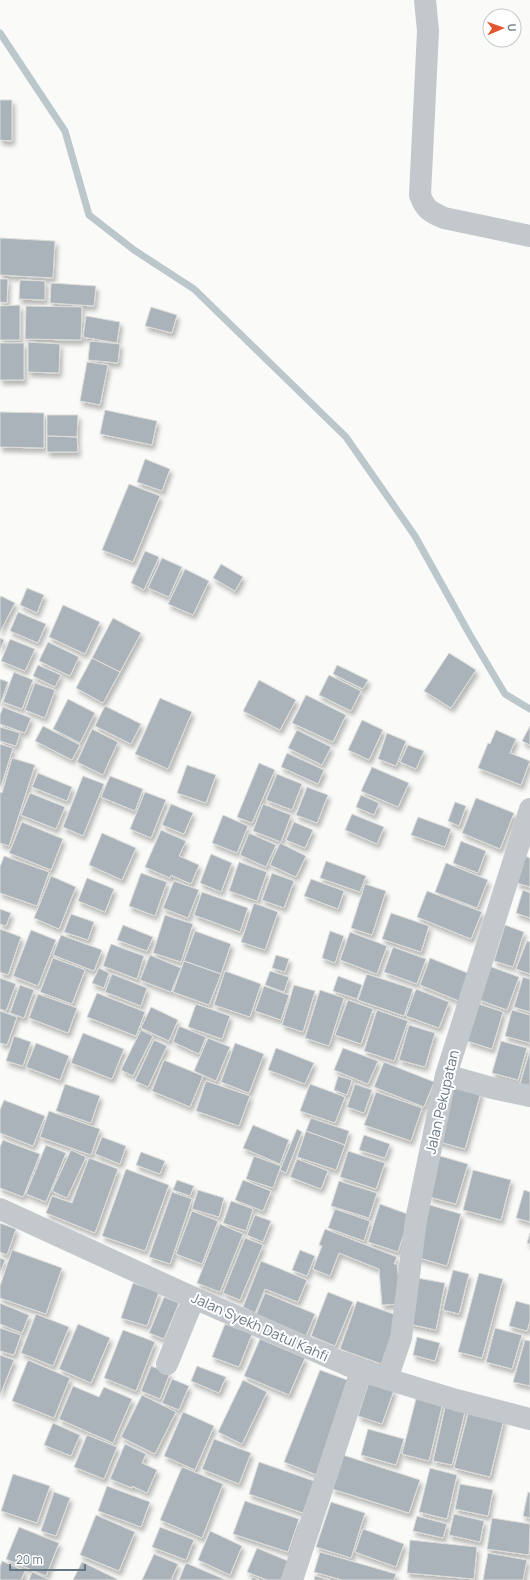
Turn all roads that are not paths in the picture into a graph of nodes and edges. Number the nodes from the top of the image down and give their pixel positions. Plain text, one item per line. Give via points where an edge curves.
1 (425, 0) edge
2 (530, 236) edge
3 (530, 808) edge
4 (446, 1075) junction
5 (530, 1096) edge
6 (0, 1209) edge
7 (194, 1298) junction
8 (167, 1364) dead end
9 (361, 1371) junction
10 (387, 1379) junction
11 (530, 1419) edge
12 (292, 1580) edge

1 - 2 street via 428,31 420,195 424,206 444,218
3 - 4 street, Jalan Pekupatan
4 - 5 street
4 - 10 street, Jalan Pekupatan via 416,1220 401,1338
6 - 7 street, Jalan Syekh Datul Kahfi
7 - 8 street
7 - 9 street, Jalan Syekh Datul Kahfi
9 - 10 street, Jalan Syekh Datul Kahfi
9 - 12 street
10 - 11 street, Jalan Syekh Datul Kahfi

